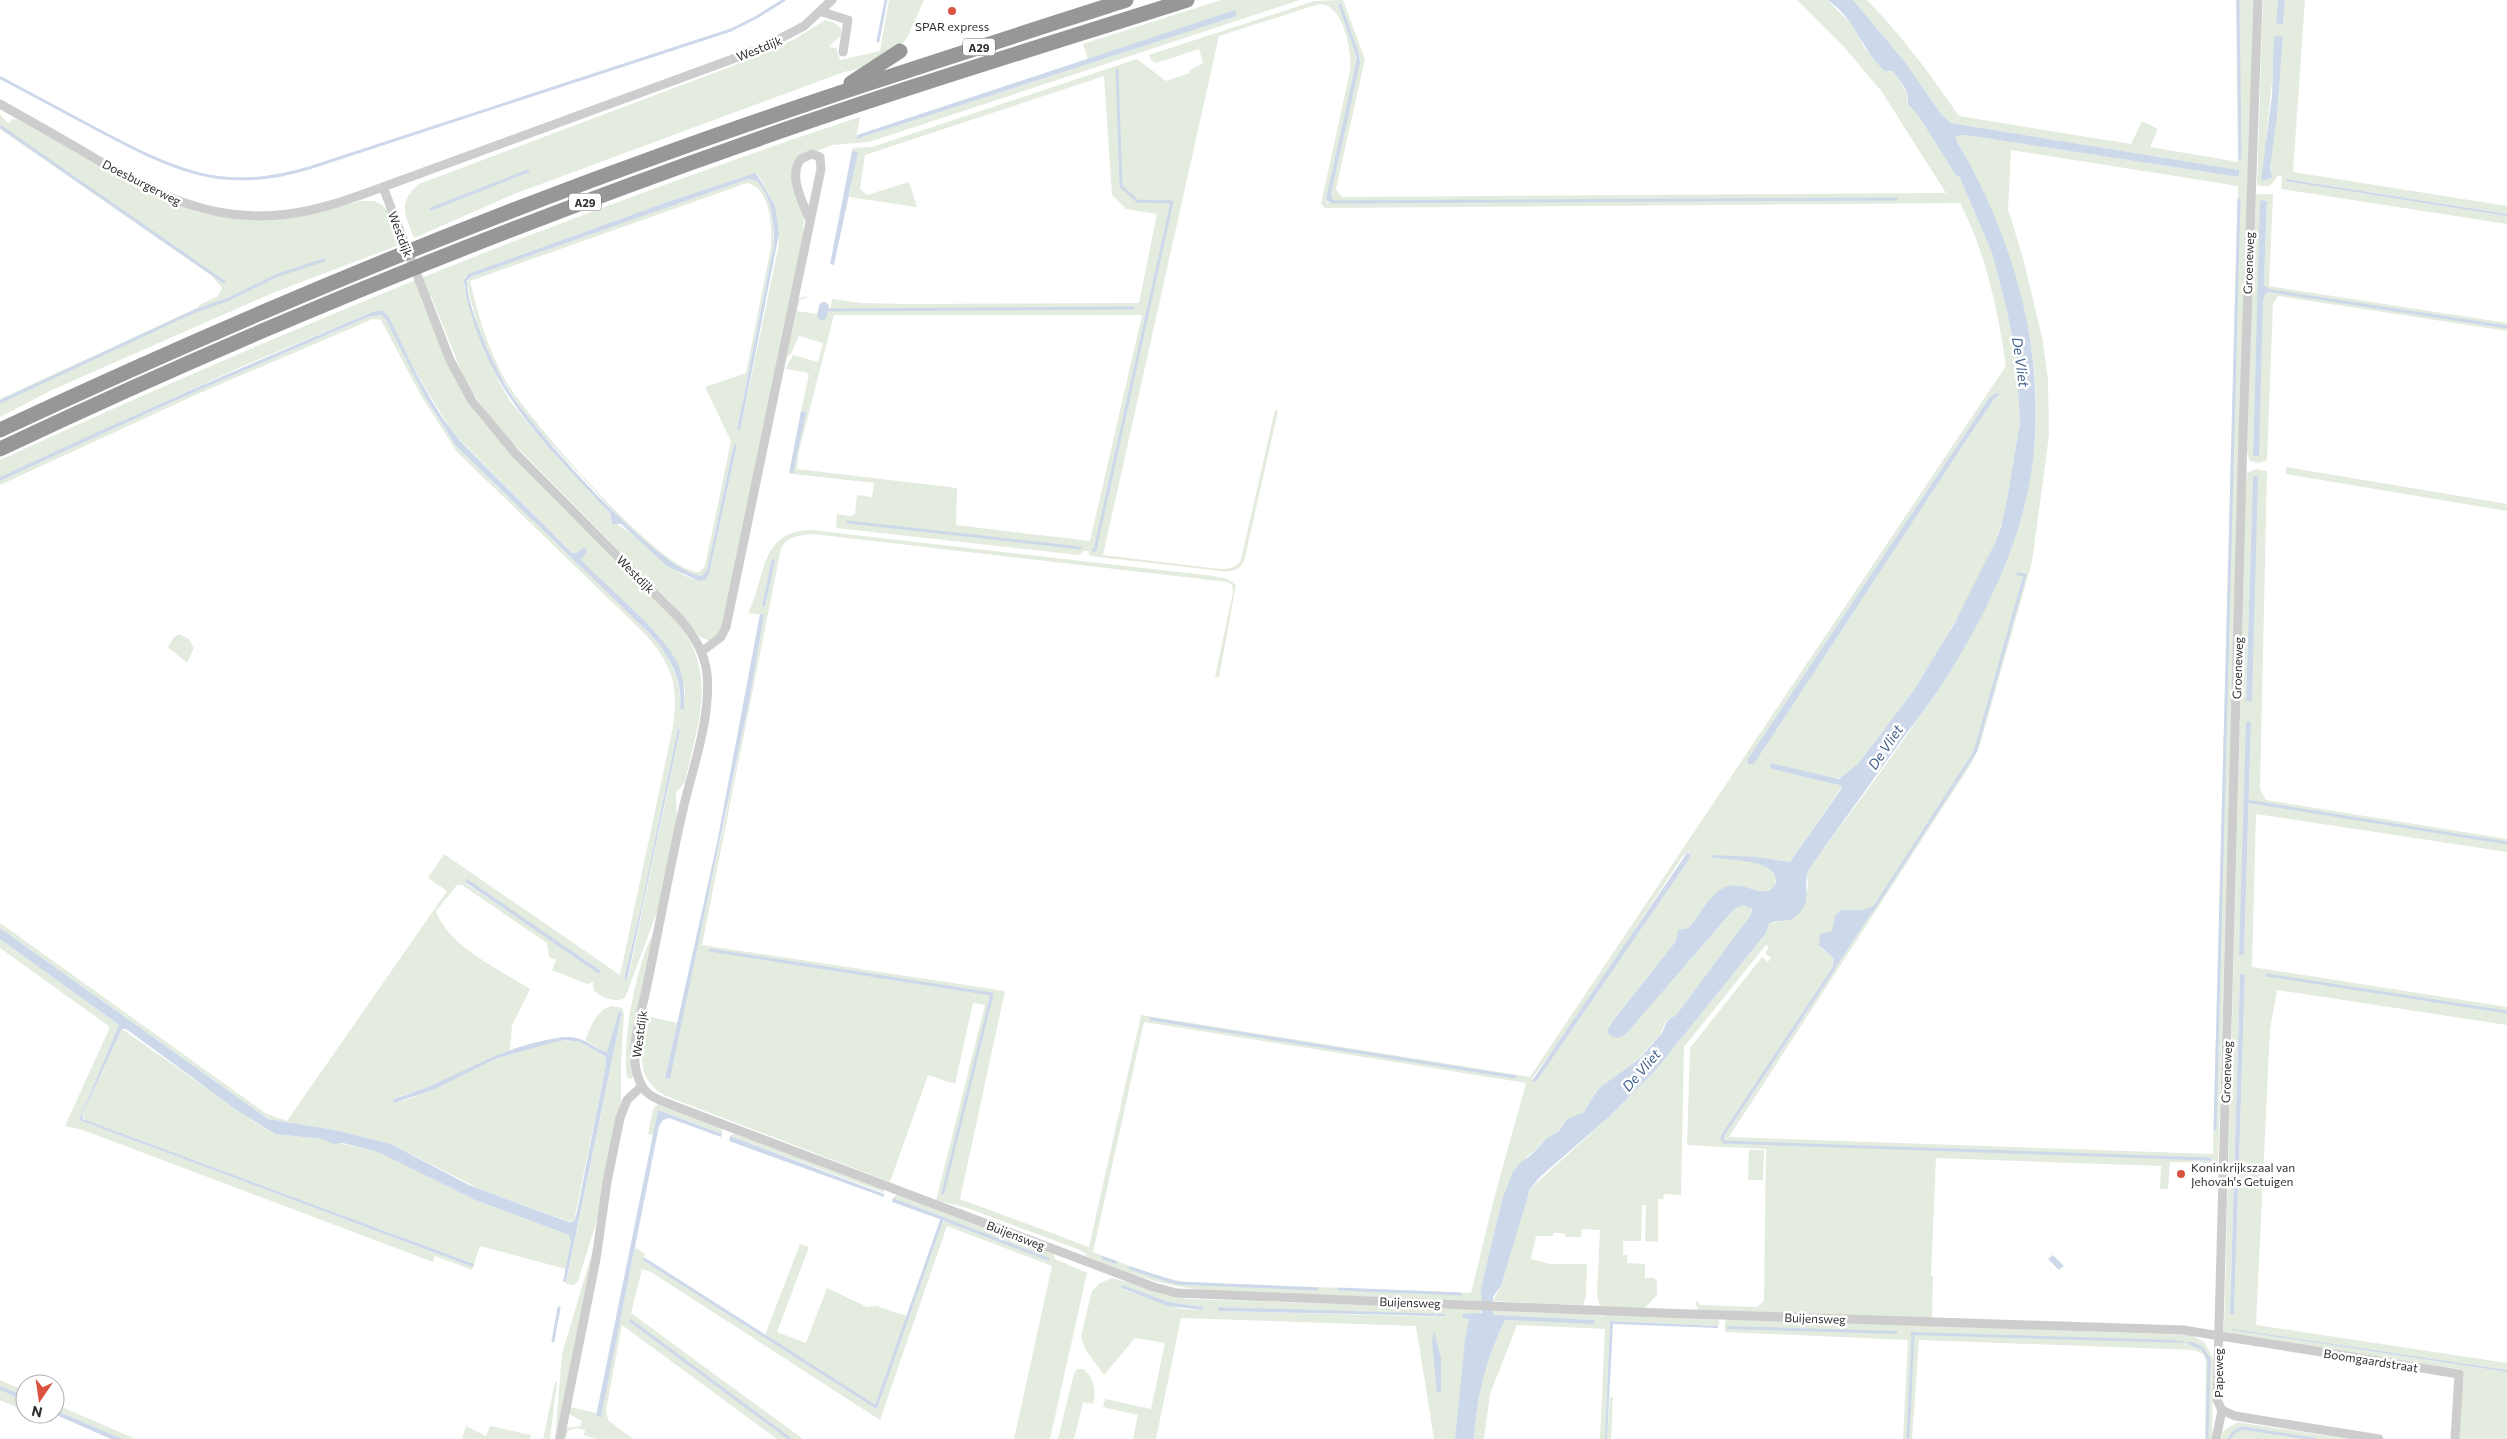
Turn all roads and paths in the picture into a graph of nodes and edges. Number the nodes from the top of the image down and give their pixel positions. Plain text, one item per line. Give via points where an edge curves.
1 (832, 0) edge
2 (1126, 0) edge
3 (1187, 0) edge
4 (2258, 0) edge
5 (822, 12) junction
6 (900, 51) dead end
7 (843, 52) dead end
8 (832, 96) junction
9 (0, 104) edge
10 (383, 187) junction
11 (810, 221) junction
12 (0, 430) edge
13 (0, 449) edge
14 (701, 652) junction
15 (642, 1086) junction
16 (2218, 1335) junction
17 (2222, 1410) junction
18 (560, 1439) edge
19 (2216, 1439) edge
20 (2379, 1439) edge
21 (2455, 1439) edge

1 - 5 street, Westdijk
2 - 8 highway, A29
3 - 13 highway, A29 via 829,115 561,211 328,303
4 - 16 street, Groeneweg
5 - 7 street via 848,20
5 - 10 street, Westdijk via 797,31 760,49
6 - 8 highway, A29
8 - 12 highway, A29 via 640,163 423,245 207,336
9 - 10 street, Doesburgerweg via 144,186 175,201 210,212 255,216 290,214 330,205
10 - 14 street, Westdijk via 457,374 488,422 679,618
11 - 11 street via 821,164 820,157 812,154 801,159 796,171 799,191
11 - 14 street via 726,628 717,641
14 - 15 street, Westdijk via 707,674 706,701 636,1041 636,1065
15 - 16 street, Buijensweg via 650,1094 678,1107 1170,1291 1210,1296 2183,1330
15 - 18 street via 627,1100 620,1118 595,1266
16 - 17 street, Papeweg via 2217,1400
16 - 21 street, Boomgaardstraat via 2459,1374
17 - 19 street, Papeweg
17 - 20 street via 2240,1418

